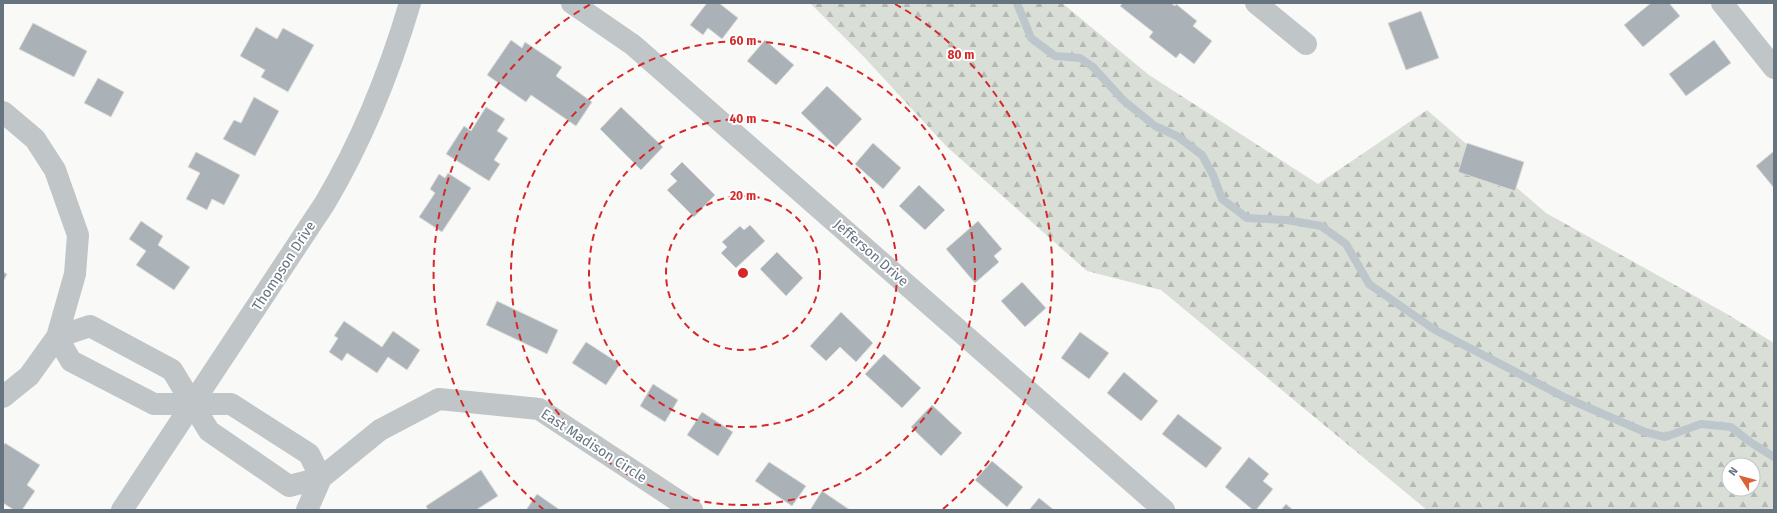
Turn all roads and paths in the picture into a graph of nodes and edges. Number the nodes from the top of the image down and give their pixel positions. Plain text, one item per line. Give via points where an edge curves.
1 (410, 3) edge
2 (572, 3) edge
3 (1256, 3) edge
4 (1722, 3) edge
5 (1306, 44) dead end
6 (1774, 68) edge
7 (3, 112) edge
8 (57, 337) junction
9 (3, 397) edge
10 (193, 404) junction
11 (321, 478) junction
12 (122, 510) edge
13 (307, 510) edge
14 (692, 510) edge
15 (1164, 510) edge

1 - 10 street, Thompson Drive via 377,101 345,170
2 - 15 street, Jefferson Drive via 633,45
3 - 5 street
4 - 6 street
7 - 8 street via 35,139 55,170 78,235 75,274
8 - 9 street via 29,376
8 - 10 street via 71,361 154,404
8 - 10 street, East Madison Circle via 90,326 172,370
10 - 11 street via 232,404 309,454
10 - 11 street, East Madison Circle via 209,431 289,486
10 - 12 street, Thompson Drive
11 - 13 street
11 - 14 street, East Madison Circle via 380,430 439,399 539,409

